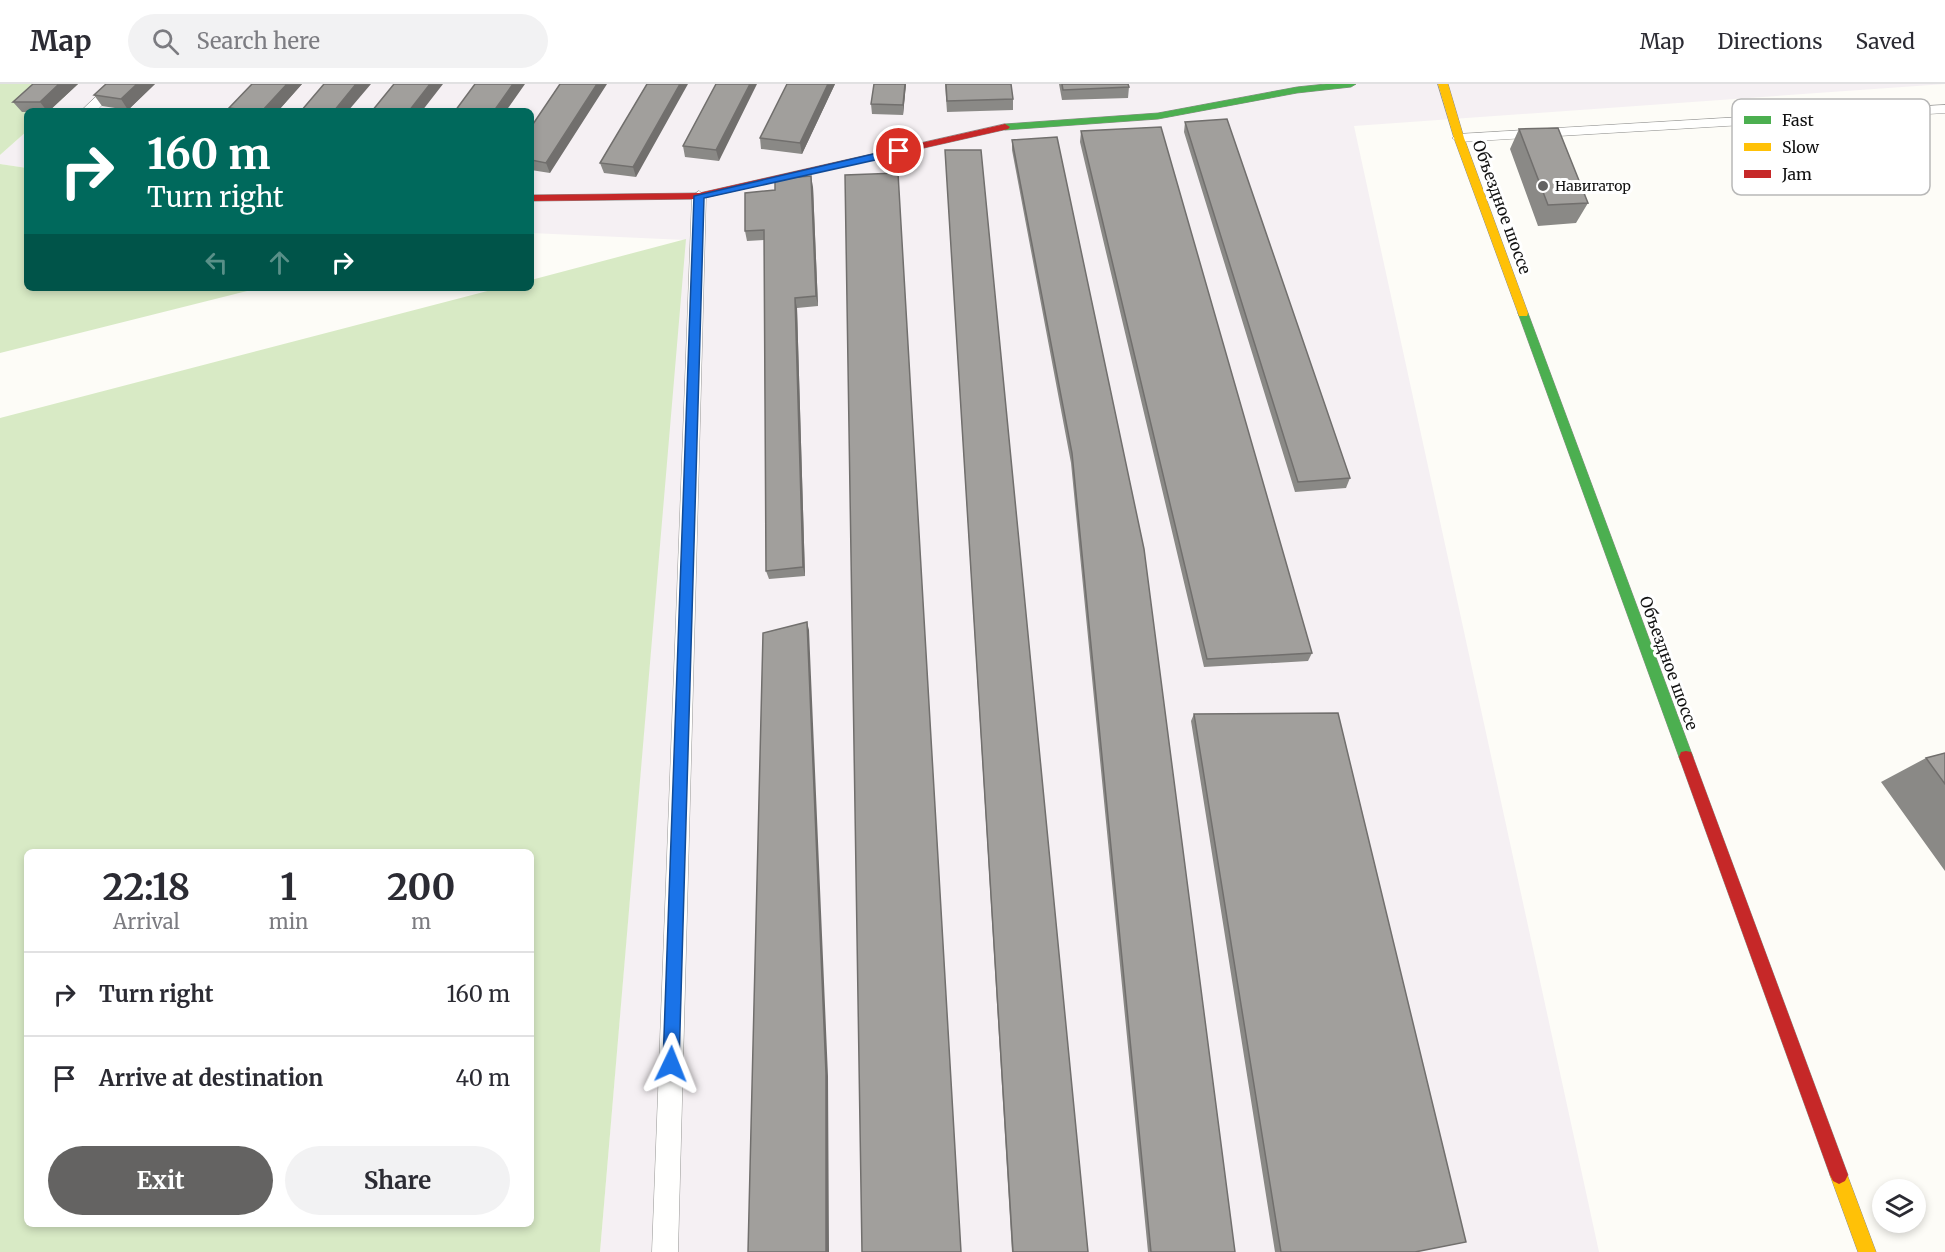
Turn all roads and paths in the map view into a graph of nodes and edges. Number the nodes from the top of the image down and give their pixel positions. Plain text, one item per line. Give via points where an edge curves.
1 (117, 84) edge
2 (1351, 84) edge
3 (1443, 84) edge
4 (91, 108) edge
5 (1945, 109) edge
6 (1930, 110) edge
7 (1732, 122) edge
8 (1459, 138) junction
9 (699, 196) junction
10 (534, 198) edge
11 (665, 1252) edge
12 (1867, 1252) edge

1 - 4 lane
2 - 9 street via 1296,90 1158,116 1010,126
3 - 8 street, Объездное шоссе
5 - 6 lane
7 - 8 lane
8 - 12 street, Объездное шоссе
9 - 10 street
9 - 11 lane

